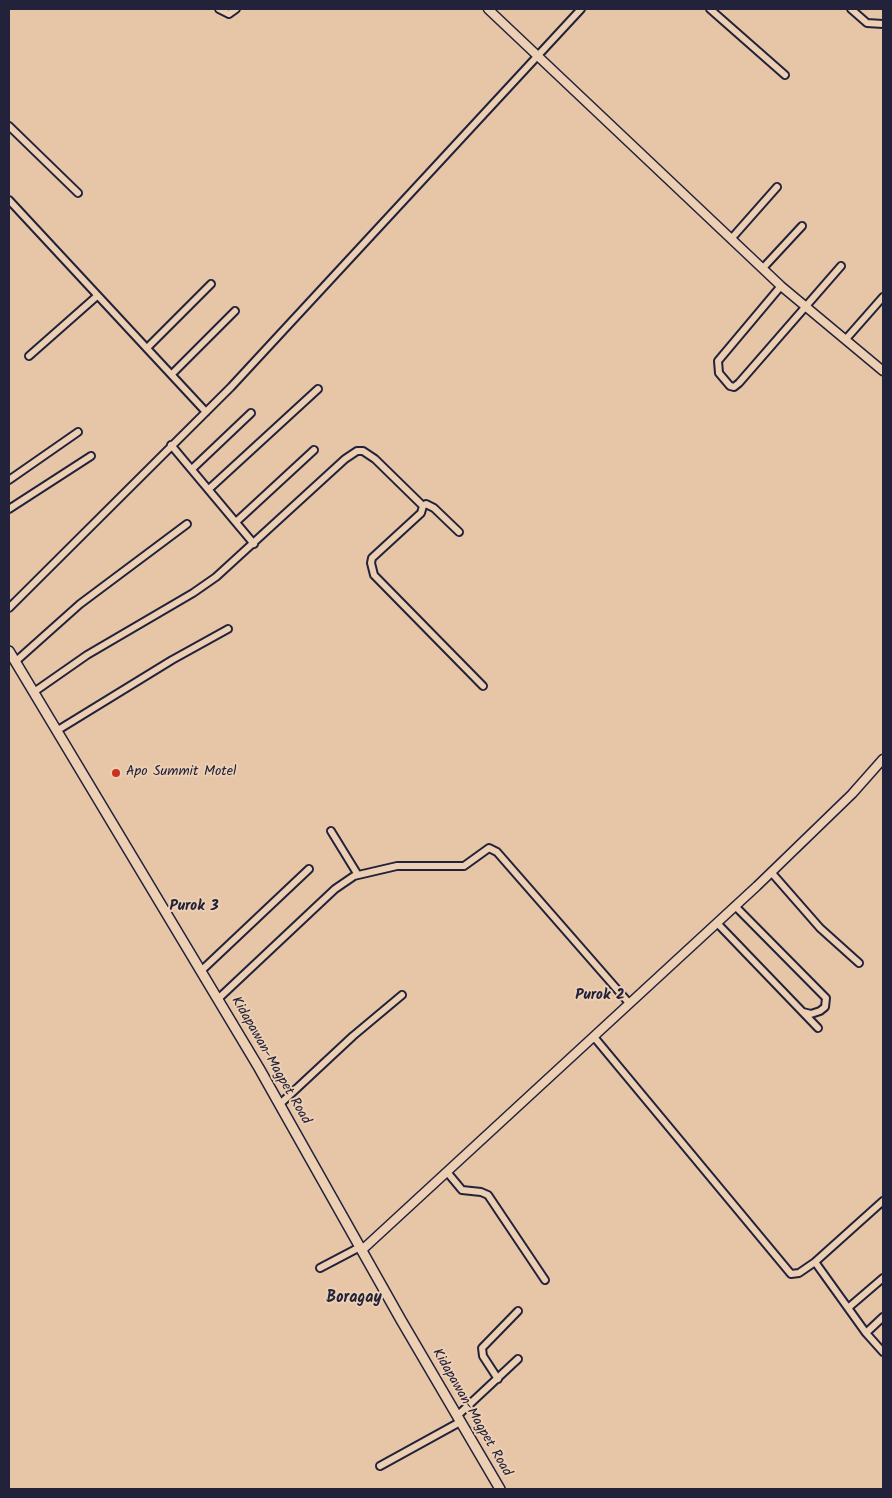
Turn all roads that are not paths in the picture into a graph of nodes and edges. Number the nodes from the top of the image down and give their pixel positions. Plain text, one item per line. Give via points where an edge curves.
1 (219, 9) edge
2 (236, 9) edge
3 (488, 9) edge
4 (581, 9) edge
5 (710, 9) edge
6 (851, 9) edge
7 (883, 24) edge
8 (537, 54) junction
9 (785, 75) dead end
10 (9, 126) edge
11 (777, 187) dead end
12 (78, 193) dead end
13 (9, 200) edge
14 (802, 226) dead end
15 (731, 239) junction
16 (841, 266) dead end
17 (763, 268) junction
18 (211, 284) dead end
19 (781, 286) junction
20 (96, 296) junction
21 (883, 298) edge
22 (804, 307) junction
23 (235, 311) dead end
24 (846, 339) junction
25 (147, 348) junction
26 (28, 356) dead end
27 (883, 371) edge
28 (172, 374) junction
29 (318, 389) dead end
30 (206, 412) junction
31 (251, 413) dead end
32 (78, 432) dead end
33 (171, 445) junction
34 (314, 450) dead end
35 (91, 456) dead end
36 (192, 470) junction
37 (9, 480) edge
38 (209, 489) junction
39 (423, 506) junction
40 (9, 508) edge
41 (236, 522) junction
42 (187, 524) dead end
43 (459, 532) dead end
44 (254, 544) junction
45 (9, 608) edge
46 (228, 629) dead end
47 (9, 651) edge
48 (15, 662) junction
49 (483, 686) dead end
50 (34, 692) junction
51 (58, 730) junction
52 (883, 759) edge
53 (331, 831) dead end
54 (309, 869) dead end
55 (771, 872) junction
56 (358, 875) junction
57 (735, 906) junction
58 (717, 923) junction
59 (859, 963) dead end
60 (202, 970) junction
61 (402, 995) dead end
62 (218, 998) junction
63 (629, 1003) junction
64 (803, 1012) junction
65 (818, 1028) dead end
66 (594, 1038) junction
67 (280, 1104) junction
68 (447, 1172) junction
69 (883, 1202) edge
70 (361, 1248) junction
71 (815, 1262) junction
72 (320, 1268) dead end
73 (883, 1278) edge
74 (545, 1280) dead end
75 (848, 1308) junction
76 (518, 1311) dead end
77 (883, 1317) edge
78 (866, 1333) junction
79 (883, 1352) edge
80 (518, 1358) dead end
81 (498, 1379) junction
82 (459, 1419) junction
83 (380, 1466) dead end
84 (500, 1489) edge

1 - 2 street via 229,14
3 - 8 street
4 - 8 street
5 - 9 street
6 - 7 street via 867,23
8 - 15 street
8 - 30 street
10 - 12 street
11 - 15 street
13 - 20 street
14 - 17 street
15 - 17 street
16 - 22 street
17 - 19 street
18 - 25 street
19 - 22 street
19 - 22 street via 718,361 717,368 727,384 734,387 739,383
20 - 25 street
20 - 26 street
21 - 24 street
22 - 24 street
23 - 28 street
24 - 27 street
25 - 28 street
28 - 30 street
29 - 38 street
30 - 33 street
31 - 36 street
32 - 37 street
33 - 36 street
33 - 45 street
34 - 41 street
35 - 40 street
36 - 38 street
38 - 41 street
39 - 43 street via 426,504 434,508
39 - 44 street via 369,454 357,451
39 - 49 street via 421,513 374,555 371,568
41 - 44 street
42 - 48 street via 80,604
44 - 50 street via 193,593 87,655
46 - 51 street
47 - 48 main road, Kidapawan-Magpet Road
48 - 50 main road, Kidapawan-Magpet Road
50 - 51 main road, Kidapawan-Magpet Road
51 - 60 main road, Kidapawan-Magpet Road
52 - 55 street via 852,794
53 - 56 street
54 - 60 street
55 - 57 street
55 - 59 street via 820,928
56 - 62 street via 335,889
56 - 63 street via 411,865 464,866 486,850 493,850
57 - 58 street
57 - 64 street via 826,998 825,1007 820,1011
58 - 63 street
58 - 64 street
60 - 62 main road, Kidapawan-Magpet Road
61 - 67 street
62 - 67 main road, Kidapawan-Magpet Road
63 - 66 street
64 - 65 street
66 - 68 street
66 - 71 street via 789,1272 799,1274
67 - 70 main road, Kidapawan-Magpet Road
68 - 70 street
68 - 74 street via 462,1190 488,1195
69 - 71 street
70 - 72 street
70 - 82 main road, Kidapawan-Magpet Road
71 - 75 street
73 - 75 street
75 - 78 street
76 - 81 street via 482,1348 483,1356
77 - 78 street
78 - 79 street
80 - 81 street
81 - 82 street
82 - 83 street
82 - 84 main road, Kidapawan-Magpet Road

